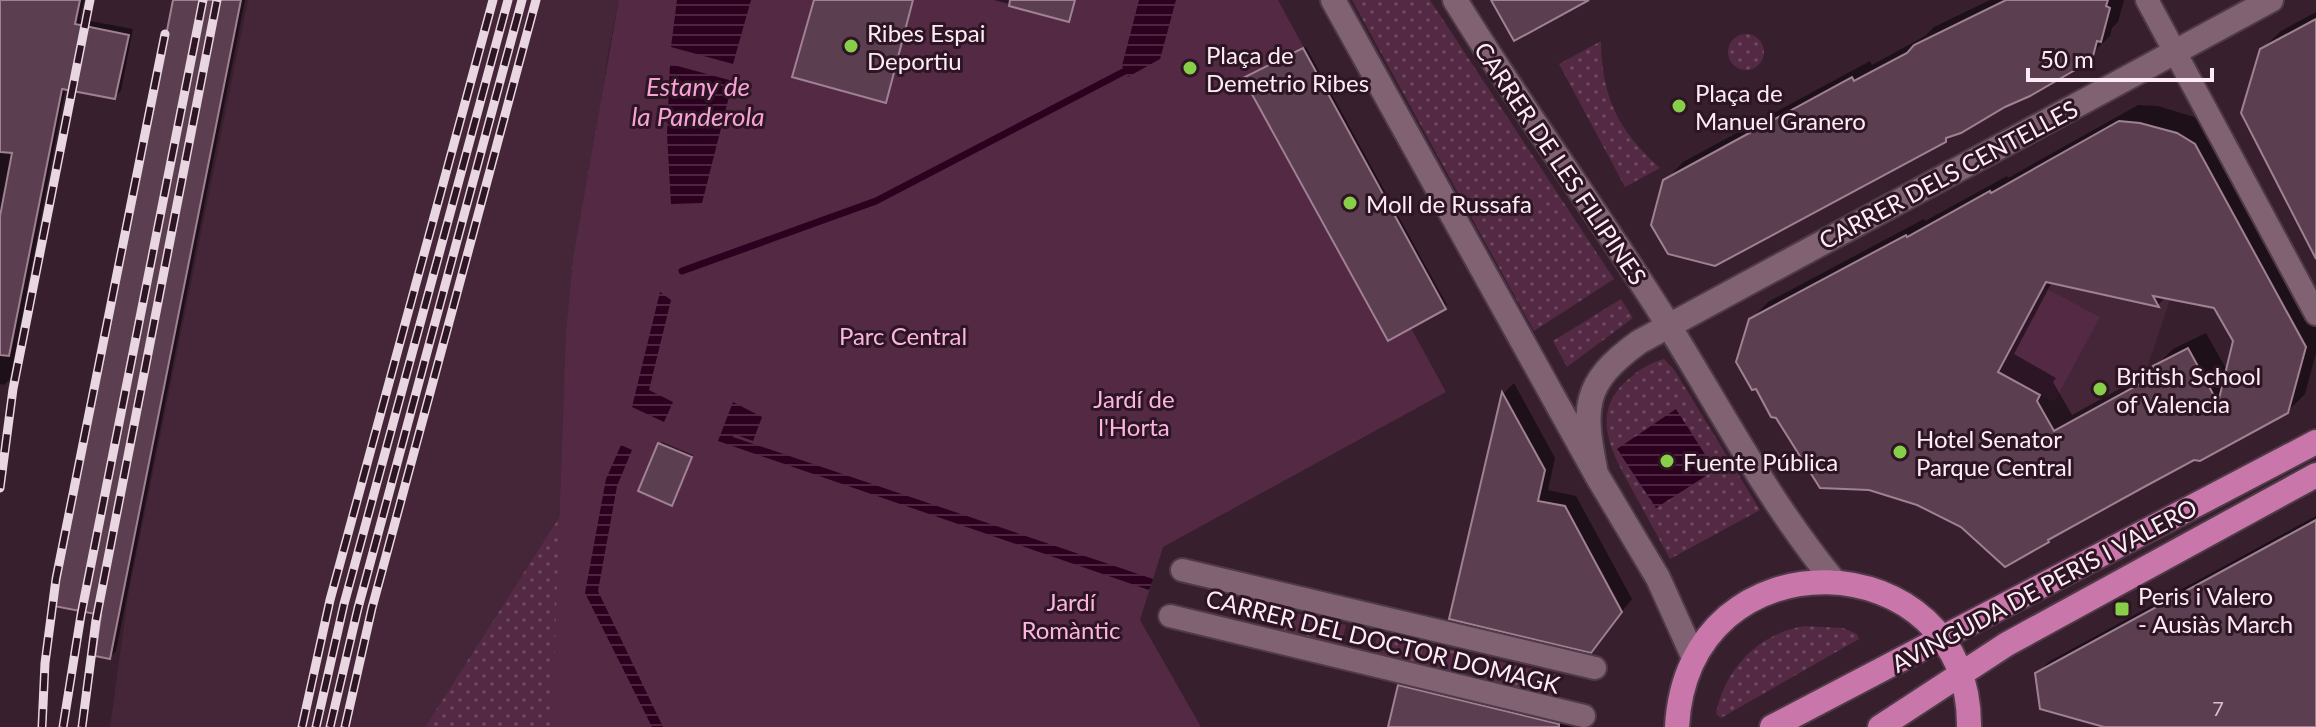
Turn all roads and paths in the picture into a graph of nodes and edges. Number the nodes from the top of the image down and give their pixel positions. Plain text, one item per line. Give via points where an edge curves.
1 (1333, 0) edge
2 (1455, 0) edge
3 (2147, 0) edge
4 (2271, 0) edge
5 (2175, 50) junction
6 (2316, 314) edge
7 (1668, 325) junction
8 (2316, 442) edge
9 (1596, 474) junction
10 (2316, 475) edge
11 (1182, 570) dead end
12 (1834, 581) junction
13 (1170, 616) dead end
14 (1940, 639) junction
15 (1694, 658) junction
16 (1595, 668) dead end
17 (1960, 676) junction
18 (1584, 716) dead end
19 (1972, 723) edge
20 (1677, 727) edge
21 (1772, 727) edge
22 (1880, 727) edge

1 - 9 main road
2 - 7 main road, CARRER DE LES FILIPINES
3 - 5 street
4 - 5 main road, CARRER DELS CENTELLES
5 - 6 street
5 - 7 main road, CARRER DELS CENTELLES
7 - 9 main road via 1611,362 1590,394 1588,435
7 - 12 main road, CARRER DE LES FILIPINES via 1780,511
8 - 14 main road, AVINGUDA DE PERIS I VALERO
9 - 15 main road via 1658,578
10 - 17 main road, AVINGUDA DE PERIS I VALERO via 2029,631
11 - 16 street, CARRER DEL DOCTOR DOMAGK
12 - 14 main road via 1893,598
12 - 15 main road via 1778,588 1752,599 1709,635
13 - 18 street, CARRER DEL DOCTOR DOMAGK
14 - 17 main road
14 - 21 main road, AVINGUDA DE PERIS I VALERO
15 - 20 main road via 1684,680
17 - 19 main road
17 - 22 main road, AVINGUDA DE PERIS I VALERO

